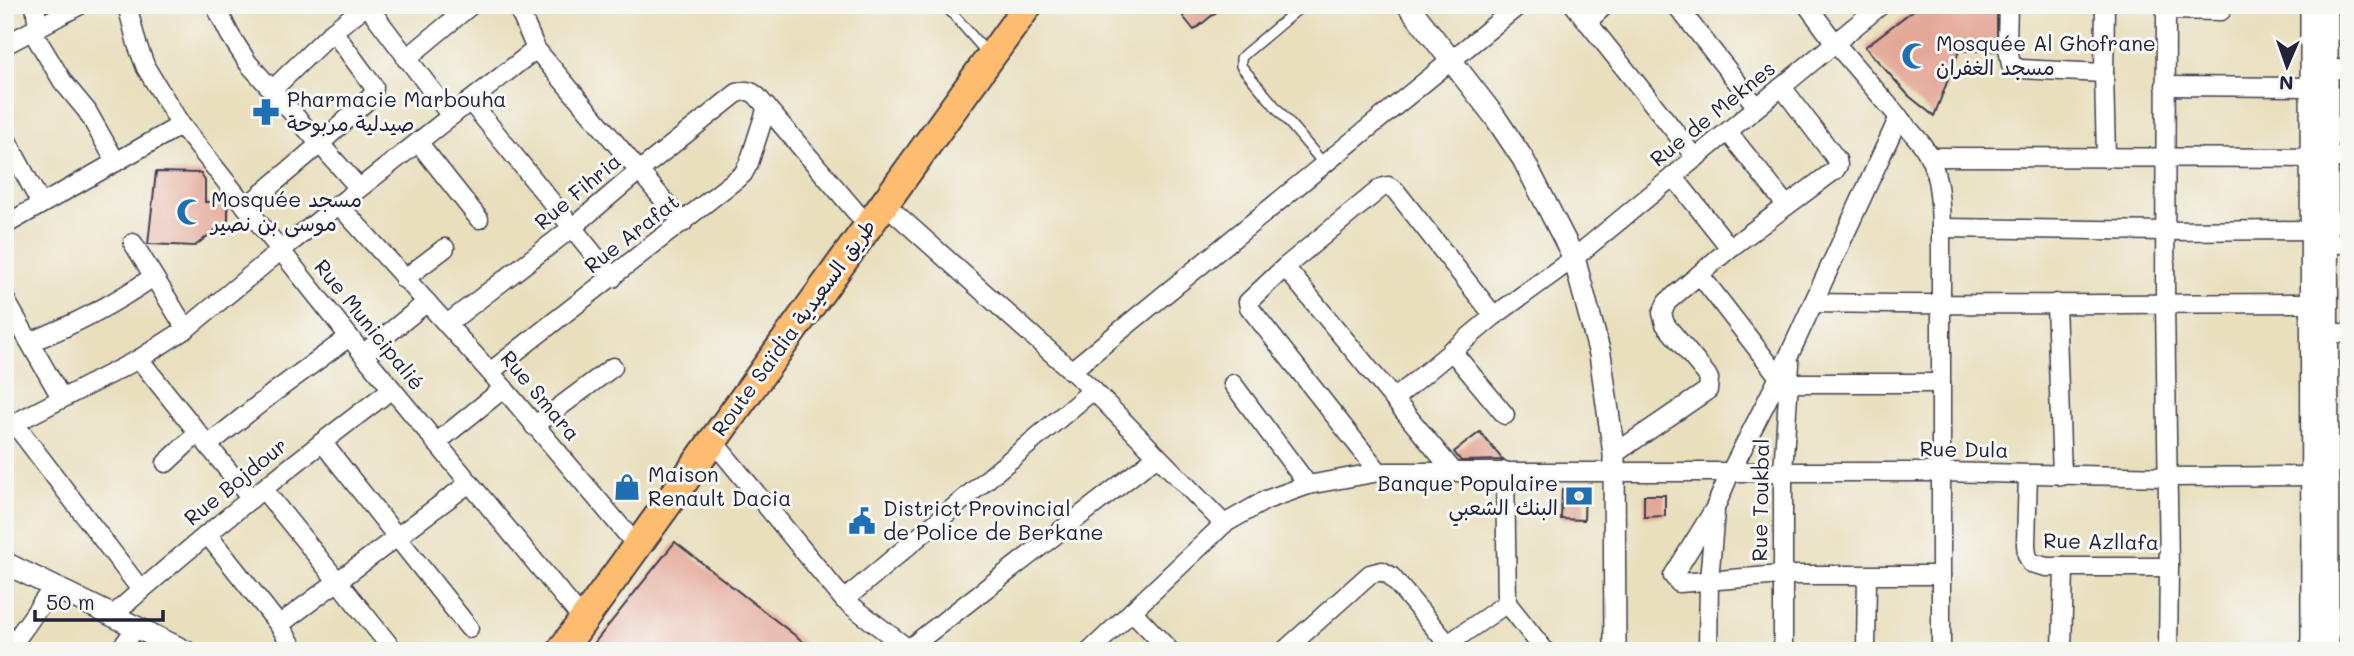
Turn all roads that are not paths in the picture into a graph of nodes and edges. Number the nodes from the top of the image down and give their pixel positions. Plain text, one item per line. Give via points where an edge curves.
1 (35, 5) edge
2 (80, 5) edge
3 (127, 5) edge
4 (215, 5) edge
5 (367, 5) edge
6 (471, 5) edge
7 (517, 5) edge
8 (945, 5) edge
9 (1028, 5) edge
10 (1303, 5) edge
11 (1408, 5) edge
12 (1519, 5) edge
13 (1574, 5) edge
14 (1605, 5) edge
15 (1676, 5) edge
16 (1807, 5) edge
17 (1881, 5) edge
18 (2008, 5) edge
19 (2105, 5) edge
20 (2311, 5) edge
21 (2327, 5) edge
22 (2166, 7) edge
23 (2221, 11) dead end
24 (1587, 22) junction
25 (35, 30) junction
26 (333, 31) junction
27 (1835, 43) junction
28 (5, 46) edge
29 (536, 49) junction
30 (991, 57) junction
31 (406, 59) junction
32 (1451, 60) junction
33 (2338, 69) edge
34 (2104, 73) junction
35 (2165, 86) junction
36 (1782, 87) junction
37 (2311, 87) junction
38 (273, 89) junction
39 (470, 101) junction
40 (767, 107) junction
41 (1758, 107) junction
42 (451, 116) junction
43 (1899, 117) junction
44 (181, 125) junction
45 (1728, 132) junction
46 (5, 137) edge
47 (418, 142) junction
48 (321, 143) junction
49 (1931, 157) junction
50 (1696, 158) junction
51 (2106, 158) junction
52 (2165, 158) junction
53 (2329, 158) edge
54 (116, 162) junction
55 (1324, 164) junction
56 (639, 171) junction
57 (1673, 176) junction
58 (359, 188) junction
59 (884, 203) junction
60 (41, 204) junction
61 (338, 204) junction
62 (1786, 205) junction
63 (246, 207) junction
64 (479, 219) dead end
65 (683, 223) junction
66 (5, 225) edge
67 (868, 226) junction
68 (573, 227) junction
69 (1941, 228) junction
70 (2311, 230) junction
71 (2165, 232) junction
72 (133, 243) dead end
73 (2338, 244) edge
74 (444, 248) dead end
75 (1730, 248) junction
76 (280, 251) junction
77 (1574, 258) junction
78 (1285, 267) junction
79 (1700, 275) junction
80 (153, 276) junction
81 (613, 278) junction
82 (404, 279) junction
83 (5, 299) edge
84 (427, 302) junction
85 (1813, 303) junction
86 (2056, 303) junction
87 (2165, 303) junction
88 (2320, 303) junction
89 (1941, 305) junction
90 (1494, 316) junction
91 (447, 324) junction
92 (186, 329) junction
93 (2338, 333) edge
94 (349, 337) junction
95 (30, 342) junction
96 (1451, 350) junction
97 (363, 354) junction
98 (139, 359) junction
99 (613, 367) dead end
100 (1071, 371) junction
101 (490, 372) junction
102 (1784, 380) junction
103 (1941, 383) junction
104 (1233, 384) dead end
105 (503, 388) junction
106 (392, 389) junction
107 (1093, 390) junction
108 (62, 399) junction
109 (1394, 399) junction
110 (1505, 415) dead end
111 (534, 425) junction
112 (10, 426) edge
113 (203, 439) junction
114 (713, 441) junction
115 (322, 442) junction
116 (436, 443) junction
117 (1156, 457) junction
118 (166, 463) dead end
119 (1614, 463) junction
120 (1453, 471) junction
121 (1505, 471) junction
122 (1379, 472) junction
123 (1783, 472) junction
124 (1941, 472) junction
125 (1730, 473) junction
126 (2028, 474) junction
127 (2062, 476) junction
128 (2312, 476) junction
129 (2168, 477) junction
130 (468, 484) junction
131 (1308, 485) junction
132 (257, 494) junction
133 (1715, 509) junction
134 (1224, 524) junction
135 (207, 534) junction
136 (397, 535) junction
137 (637, 546) junction
138 (5, 563) edge
139 (2169, 567) junction
140 (2064, 568) junction
141 (1782, 575) junction
142 (1941, 575) junction
143 (1867, 576) junction
144 (338, 580) junction
145 (1709, 580) junction
146 (54, 586) junction
147 (141, 590) junction
148 (844, 600) junction
149 (1507, 603) junction
150 (1132, 611) junction
151 (112, 616) junction
152 (583, 620) junction
153 (279, 625) junction
154 (136, 628) junction
155 (469, 628) dead end
156 (1448, 648) edge
157 (909, 650) edge
158 (8, 651) edge
159 (119, 651) edge
160 (185, 651) edge
161 (296, 651) edge
162 (394, 651) edge
163 (561, 651) edge
164 (1090, 651) edge
165 (1170, 651) edge
166 (1284, 651) edge
167 (1545, 651) edge
168 (1615, 651) edge
169 (1708, 651) edge
170 (1783, 651) edge
171 (1866, 651) edge
172 (1941, 651) edge
173 (2062, 651) edge
174 (2168, 651) edge
175 (2312, 651) edge
176 (2328, 651) edge

1 - 25 street
2 - 25 street
3 - 44 street, Rue Municipalié via 146,68
4 - 38 street via 248,63
5 - 26 street
5 - 31 street
6 - 31 street
7 - 29 street
8 - 30 lane
9 - 30 highway, Route Saïdia طريق السعيدية
10 - 55 lane via 1246,53 1241,66
11 - 32 street
12 - 32 street
13 - 24 street
14 - 24 street
15 - 41 street
16 - 27 street
17 - 27 street, Rue de Meknes
18 - 34 street via 2011,65
19 - 34 street
20 - 37 street
21 - 33 street
22 - 23 street
22 - 35 street
24 - 50 street
25 - 28 street
25 - 54 street via 62,82 84,106
26 - 38 street
26 - 48 street via 375,92
27 - 36 street, Rue de Meknes
27 - 43 street
29 - 39 street
29 - 56 street
30 - 59 highway, Route Saïdia طريق السعيدية
31 - 42 street
32 - 55 street
32 - 77 street via 1523,159
33 - 53 street
34 - 51 street
35 - 37 street
35 - 52 street
36 - 41 street, Rue de Meknes
36 - 62 street via 1838,165
37 - 53 street
38 - 48 street
39 - 42 street
39 - 68 street
40 - 56 street, Rue Fihria via 751,91 737,93
40 - 65 street, Rue Arafat via 743,174
40 - 67 street
41 - 45 street, Rue de Meknes
42 - 47 street
43 - 49 street
43 - 85 street
44 - 54 street
44 - 63 street, Rue Municipalié
45 - 50 street, Rue de Meknes
45 - 62 street
46 - 60 street
47 - 58 street
47 - 64 street
48 - 58 street
48 - 63 street
49 - 51 street
49 - 69 street
50 - 57 street, Rue de Meknes
51 - 52 street
52 - 53 street
52 - 71 street
53 - 70 street
53 - 73 street
54 - 60 street
55 - 100 street
56 - 65 street
56 - 68 street, Rue Fihria
57 - 75 street
57 - 77 street, Rue de Meknes
58 - 61 street
59 - 67 highway, Route Saïdia طريق السعيدية
59 - 100 street
60 - 66 street
61 - 76 street
61 - 82 street, Rue Smara
62 - 75 street
63 - 76 street, Rue Municipalié
65 - 81 street, Rue Arafat
67 - 114 highway, Route Saïdia طريق السعيدية
68 - 81 street
68 - 91 street, Rue Fihria
69 - 71 street
69 - 89 street
70 - 71 street
70 - 88 street
71 - 87 street
72 - 80 street
73 - 88 street
74 - 82 street
75 - 79 street
76 - 92 street
76 - 94 street, Rue Municipalié
77 - 90 street, Rue de Meknes
77 - 119 street via 1600,354
78 - 90 street via 1388,186
78 - 109 street
78 - 122 street via 1250,298 1249,307
79 - 102 street
79 - 119 street via 1667,302 1662,313 1665,324 1707,374 1708,390
80 - 92 street
80 - 95 street via 90,316
81 - 101 street, Rue Arafat
82 - 84 street, Rue Smara
83 - 95 street
84 - 91 street, Rue Smara
84 - 97 street
85 - 89 street
85 - 102 street via 1791,349
86 - 87 street
86 - 89 street
86 - 127 street
87 - 88 street
87 - 129 street
88 - 93 street
88 - 128 street
89 - 103 street
90 - 96 street, Rue de Meknes
91 - 101 street, Rue Smara
92 - 98 street
93 - 176 street
94 - 97 street, Rue Municipalié
94 - 113 street
95 - 108 street
96 - 109 street, Rue de Meknes
96 - 110 street
97 - 106 street, Rue Municipalié
98 - 108 street
98 - 113 street
99 - 111 street
100 - 107 street
101 - 105 street, Rue Smara
102 - 103 street
102 - 123 street, Rue Toukbal
102 - 125 street
103 - 124 street
104 - 131 street
105 - 111 street, Rue Smara
105 - 116 street
106 - 115 street, Rue Bojdour
106 - 116 street, Rue Municipalié
107 - 117 street
107 - 148 street
108 - 112 street
109 - 120 street
111 - 137 street, Rue Smara
112 - 147 street
113 - 118 street
113 - 132 street
114 - 137 highway, Route Saïdia طريق السعيدية
114 - 148 street
115 - 132 street, Rue Bojdour
115 - 136 street
116 - 130 street, Rue Municipalié
117 - 134 street
117 - 157 street
119 - 121 street, Rue Dula
119 - 125 street, Rue Dula
119 - 168 street
120 - 121 street, Rue Dula
120 - 122 street, Rue Dula
121 - 149 street
122 - 131 street, Rue Dula
123 - 124 street, Rue Dula
123 - 125 street, Rue Dula
123 - 141 street, Rue Toukbal
124 - 126 street, Rue Dula
124 - 142 street
125 - 133 street
126 - 127 street, Rue Dula
126 - 140 street, Rue Azllafa via 2027,555 2036,566
127 - 129 street, Rue Dula
128 - 129 street, Rue Dula
128 - 175 street
129 - 139 street
130 - 136 street
130 - 152 street, Rue Municipalié
131 - 134 street, Rue Dula via 1266,500
132 - 135 street, Rue Bojdour
132 - 144 street
133 - 145 street
133 - 145 street via 1673,576 1679,583
134 - 150 street, Rue Dula
135 - 147 street, Rue Bojdour
135 - 153 street
136 - 144 street
136 - 155 street
137 - 152 highway, Route Saïdia طريق السعيدية
138 - 146 street
139 - 140 street, Rue Azllafa
139 - 174 street
140 - 173 street
141 - 143 street
141 - 145 street
141 - 170 street, Rue Toukbal
142 - 143 street
142 - 172 street
143 - 171 street
144 - 153 street
144 - 162 street
145 - 169 street
146 - 151 street
146 - 158 street
147 - 151 street, Rue Bojdour
148 - 157 street
149 - 156 street
149 - 167 street
150 - 164 street, Rue Dula
150 - 165 street
151 - 154 street
152 - 163 highway, Route Saïdia طريق السعيدية
153 - 161 street
154 - 159 street
154 - 160 street
156 - 166 street via 1391,576 1382,571 1370,574

